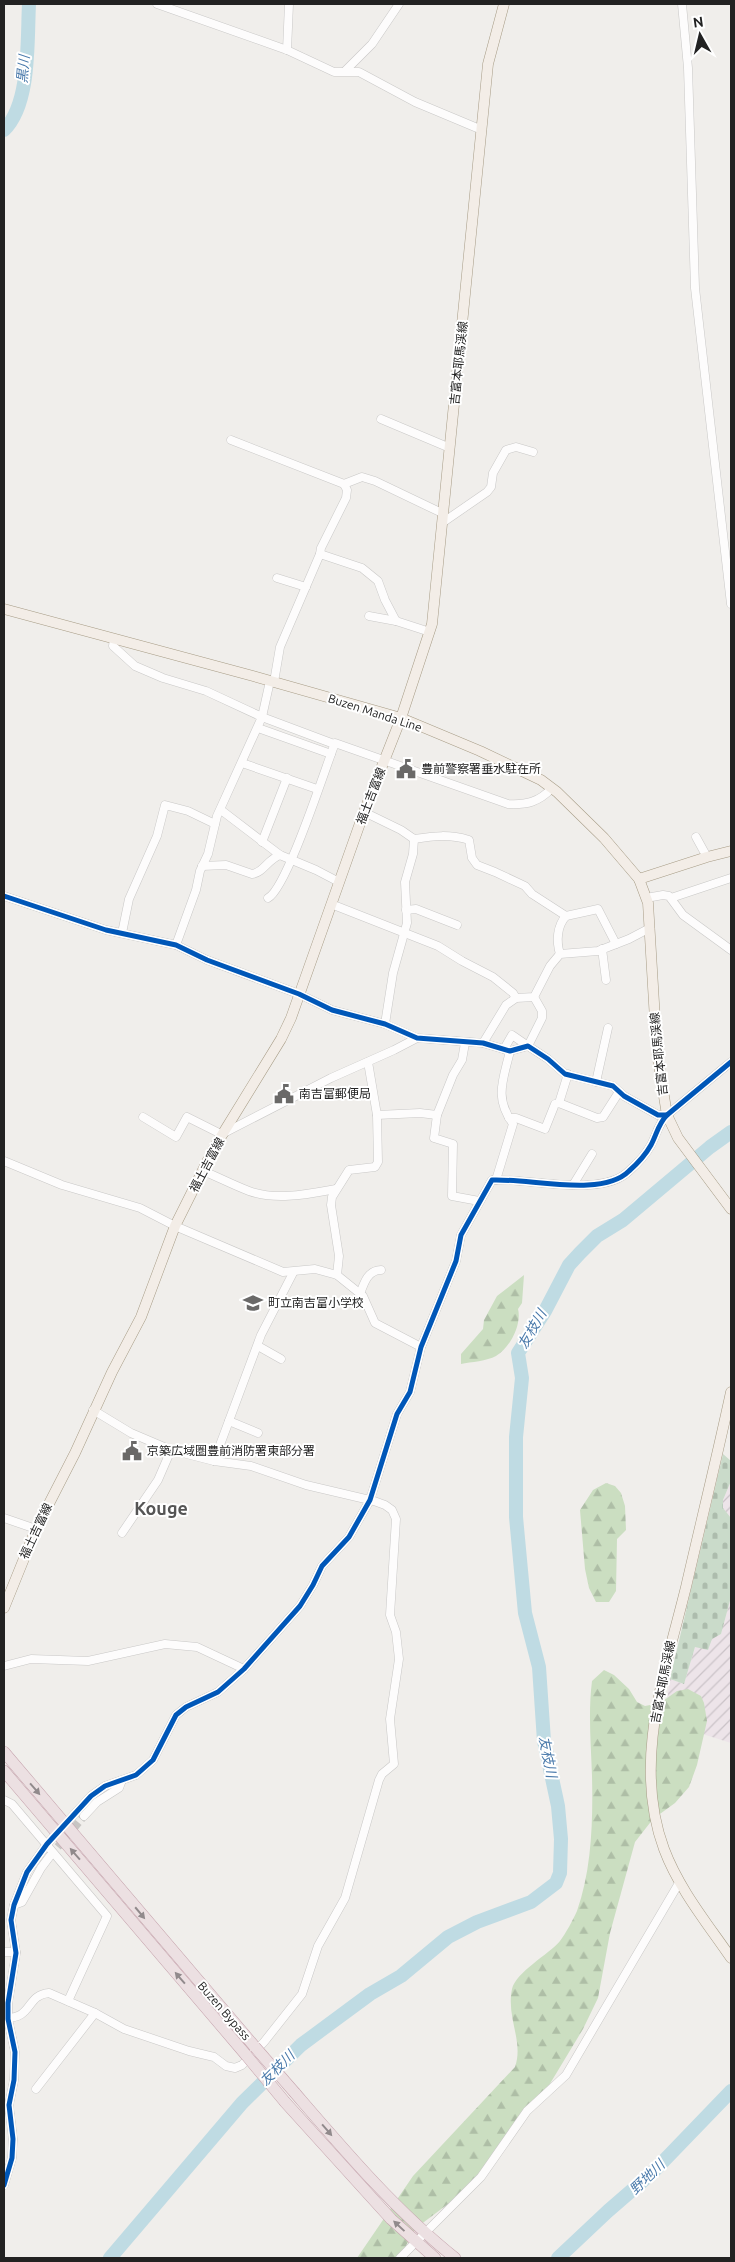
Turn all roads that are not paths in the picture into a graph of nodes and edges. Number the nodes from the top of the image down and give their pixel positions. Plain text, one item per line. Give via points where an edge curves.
1 (157, 4) edge
2 (288, 4) edge
3 (399, 4) edge
4 (504, 4) edge
5 (682, 4) edge
6 (287, 50) junction
7 (345, 71) junction
8 (482, 130) junction
9 (381, 419) dead end
10 (231, 440) dead end
11 (450, 448) junction
12 (534, 452) dead end
13 (344, 484) junction
14 (442, 518) junction
15 (320, 554) junction
16 (277, 578) dead end
17 (306, 588) junction
18 (731, 604) edge
19 (4, 609) edge
20 (369, 616) dead end
21 (396, 621) junction
22 (430, 632) junction
23 (114, 639) junction
24 (272, 681) junction
25 (262, 717) junction
26 (401, 718) junction
27 (258, 728) junction
28 (334, 744) junction
29 (330, 754) junction
30 (384, 762) junction
31 (242, 763) junction
32 (287, 778) junction
33 (552, 788) junction
34 (317, 789) junction
35 (221, 810) junction
36 (364, 812) junction
37 (215, 824) junction
38 (696, 837) dead end
39 (414, 839) junction
40 (262, 842) junction
41 (731, 851) edge
42 (280, 855) junction
43 (706, 856) junction
44 (290, 861) junction
45 (202, 866) junction
46 (731, 878) edge
47 (639, 880) junction
48 (339, 882) junction
49 (4, 896) edge
50 (268, 898) dead end
51 (646, 898) junction
52 (671, 898) junction
53 (331, 904) junction
54 (406, 910) junction
55 (566, 916) junction
56 (456, 925) dead end
57 (650, 928) junction
58 (404, 932) junction
59 (122, 934) junction
60 (616, 944) junction
61 (176, 945) junction
62 (602, 949) junction
63 (731, 950) edge
64 (560, 954) junction
65 (606, 980) dead end
66 (299, 994) junction
67 (534, 997) junction
68 (516, 998) junction
69 (386, 1024) junction
70 (608, 1028) dead end
71 (417, 1038) junction
72 (466, 1043) junction
73 (483, 1043) junction
74 (528, 1046) junction
75 (507, 1050) junction
76 (368, 1062) junction
77 (731, 1062) edge
78 (568, 1074) junction
79 (596, 1082) junction
80 (619, 1092) junction
81 (559, 1103) junction
82 (377, 1115) junction
83 (436, 1115) junction
84 (667, 1115) junction
85 (143, 1117) dead end
86 (509, 1118) junction
87 (223, 1134) junction
88 (592, 1154) dead end
89 (4, 1161) edge
90 (203, 1171) junction
91 (496, 1180) junction
92 (573, 1185) junction
93 (336, 1190) junction
94 (479, 1201) junction
95 (729, 1205) edge
96 (175, 1226) junction
97 (381, 1270) dead end
98 (293, 1273) junction
99 (336, 1276) junction
100 (360, 1294) junction
101 (258, 1346) junction
102 (421, 1347) junction
103 (281, 1359) dead end
104 (731, 1392) edge
105 (93, 1410) junction
106 (230, 1421) junction
107 (258, 1433) dead end
108 (171, 1450) junction
109 (214, 1461) junction
110 (370, 1500) junction
111 (4, 1518) edge
112 (36, 1529) junction
113 (122, 1533) dead end
114 (4, 1608) edge
115 (4, 1666) edge
116 (244, 1669) junction
117 (4, 1752) edge
118 (4, 1772) edge
119 (122, 1780) junction
120 (4, 1800) edge
121 (84, 1816) tunnel mouth
122 (66, 1824) junction
123 (57, 1833) junction
124 (47, 1844) junction
125 (50, 1856) tunnel mouth
126 (679, 1883) junction
127 (14, 1905) junction
128 (4, 1952) edge
129 (16, 1952) junction
130 (731, 1958) edge
131 (68, 2001) junction
132 (95, 2013) junction
133 (6, 2018) edge
134 (251, 2051) junction
135 (36, 2089) dead end
136 (8, 2160) edge
137 (4, 2184) edge
138 (425, 2233) junction
139 (416, 2241) junction
140 (400, 2258) edge
141 (435, 2258) edge
142 (455, 2258) edge

1 - 6 street
2 - 6 street
3 - 7 street via 372,44
4 - 8 main road, 吉富本耶馬渓線 via 488,64
5 - 18 street via 688,68 695,288
6 - 7 street via 334,72
7 - 8 street via 359,72 415,102
8 - 11 main road, 吉富本耶馬渓線
9 - 11 street
10 - 13 street
11 - 14 main road, 吉富本耶馬渓線
12 - 14 street via 516,447 506,450 492,473 491,487 487,492
13 - 14 street via 362,477 375,481
13 - 15 street via 346,498
14 - 22 main road, 吉富本耶馬渓線
15 - 17 street
15 - 21 street via 362,568 378,581
16 - 17 street
17 - 24 street via 280,646
19 - 23 main road, Buzen Manda Line
20 - 21 street
21 - 22 street
22 - 26 main road, 吉富本耶馬渓線
23 - 24 main road, Buzen Manda Line
23 - 25 street via 113,646 135,666 206,691
24 - 25 street
24 - 26 main road, Buzen Manda Line
25 - 27 street
25 - 28 street
26 - 30 main road, 福土吉富線
26 - 33 main road, Buzen Manda Line via 480,751 542,780
27 - 29 street
27 - 31 street
28 - 29 street
28 - 30 street
29 - 34 street
30 - 33 street via 508,804 532,803
30 - 36 main road, 福土吉富線
31 - 32 street
31 - 35 street
32 - 34 street
32 - 40 street
33 - 47 main road, Buzen Manda Line via 604,838
34 - 44 street
35 - 37 street
35 - 40 street
36 - 39 street
36 - 48 main road, 福土吉富線
37 - 45 street
37 - 59 street via 188,811 165,805 157,836 129,898
38 - 43 street
39 - 54 street via 405,882
39 - 55 street via 453,835 469,840 472,858 477,865 524,886
40 - 42 street
41 - 43 main road
42 - 44 street
42 - 45 street via 271,858 257,874 226,865
43 - 47 main road
44 - 48 street
44 - 50 street via 274,895
45 - 61 street
46 - 52 street
47 - 51 main road, 吉富本耶馬渓線
48 - 53 main road, 福土吉富線
49 - 59 street
51 - 52 street via 662,895
51 - 57 main road, 吉富本耶馬渓線
52 - 63 street via 683,916
53 - 58 street
53 - 66 main road, 福土吉富線
54 - 56 street via 416,909
54 - 58 street
55 - 60 street via 598,909
55 - 64 street via 561,922 557,944
57 - 60 street
57 - 84 main road, 吉富本耶馬渓線 via 657,1053
58 - 68 street via 438,946 493,977
58 - 69 street via 393,973
59 - 61 street
60 - 62 street
61 - 66 street
62 - 64 street
62 - 65 street
64 - 67 street
66 - 69 street via 332,1010
66 - 87 main road, 福土吉富線 via 281,1039
67 - 68 street
67 - 74 street via 542,1018
68 - 73 street via 506,1005
69 - 71 street
70 - 79 street
71 - 72 street
71 - 76 street
72 - 73 street
72 - 83 street via 462,1060 452,1075
73 - 75 street
74 - 75 street
74 - 75 street via 512,1035
74 - 78 street
75 - 86 street via 502,1103
76 - 82 street
76 - 87 street
77 - 84 street
78 - 79 street
78 - 81 street
79 - 80 street via 613,1086
80 - 81 street via 604,1117 597,1118
80 - 84 street via 658,1115
81 - 86 street via 555,1104 544,1129
82 - 83 street
82 - 93 street via 378,1162 375,1167 349,1170
83 - 94 street via 434,1138 453,1144 452,1196
84 - 92 street via 651,1145 621,1179 583,1187
84 - 95 main road, 吉富本耶馬渓線 via 678,1138
85 - 87 street via 176,1137 187,1117
86 - 91 street via 513,1124
87 - 90 main road, 福土吉富線
88 - 92 street
89 - 96 street via 62,1185 140,1208
90 - 93 street via 270,1196
90 - 96 main road, 福土吉富線
91 - 92 street
91 - 94 street via 492,1180
93 - 99 street via 331,1205 339,1256
94 - 102 street via 461,1235 456,1260
96 - 98 street
96 - 105 main road, 福土吉富線 via 141,1318
97 - 100 street via 370,1273
98 - 99 street via 316,1269
98 - 101 street
99 - 100 street
100 - 102 street via 375,1323
101 - 103 street
101 - 106 street
102 - 110 street via 410,1392 397,1414
104 - 126 main road, 吉富本耶馬渓線 via 672,1636 652,1741 650,1784 656,1821
105 - 108 street via 131,1433
105 - 112 main road, 福土吉富線
106 - 107 street
106 - 109 street
108 - 109 street
108 - 113 street via 158,1480
109 - 110 street via 251,1466 306,1486
110 - 116 street via 349,1537 322,1566 300,1606
110 - 132 street via 385,1504 396,1519 390,1615 399,1659 390,1720 394,1764 379,1780 345,1898 318,1946 302,1994 264,2042 235,2068 214,2057 124,2029
111 - 112 street
112 - 114 main road, 福土吉富線
115 - 116 street via 31,1659 88,1661 165,1644 198,1647
116 - 119 street via 218,1692 176,1715 153,1760 136,1775
117 -> 122 highway, Buzen Bypass
118 - 123 highway, Buzen Bypass
119 - 121 street via 119,1788 96,1802
119 - 122 street via 91,1796
120 - 124 street via 12,1804
122 - 123 street
122 -> 134 highway, Buzen Bypass
123 - 124 street
134 -> 123 highway, Buzen Bypass
124 - 127 street via 27,1872
124 - 131 street via 107,1916
125 - 127 street via 22,1902
126 - 130 main road, 吉富本耶馬渓線
126 - 138 street via 566,2075 527,2111 481,2177
127 - 129 street via 11,1920
128 - 129 street
129 - 133 street
131 - 132 street
131 - 133 street via 49,1993 41,1994 20,2016
132 - 135 street
133 - 136 street via 15,2052 9,2105 13,2139
134 -> 138 highway, Buzen Bypass, bridge via 295,2093 358,2165
139 -> 134 highway, Buzen Bypass, bridge via 285,2102
136 - 137 street
138 - 139 street
138 - 142 highway, Buzen Bypass
139 - 140 street
139 - 141 highway, Buzen Bypass

